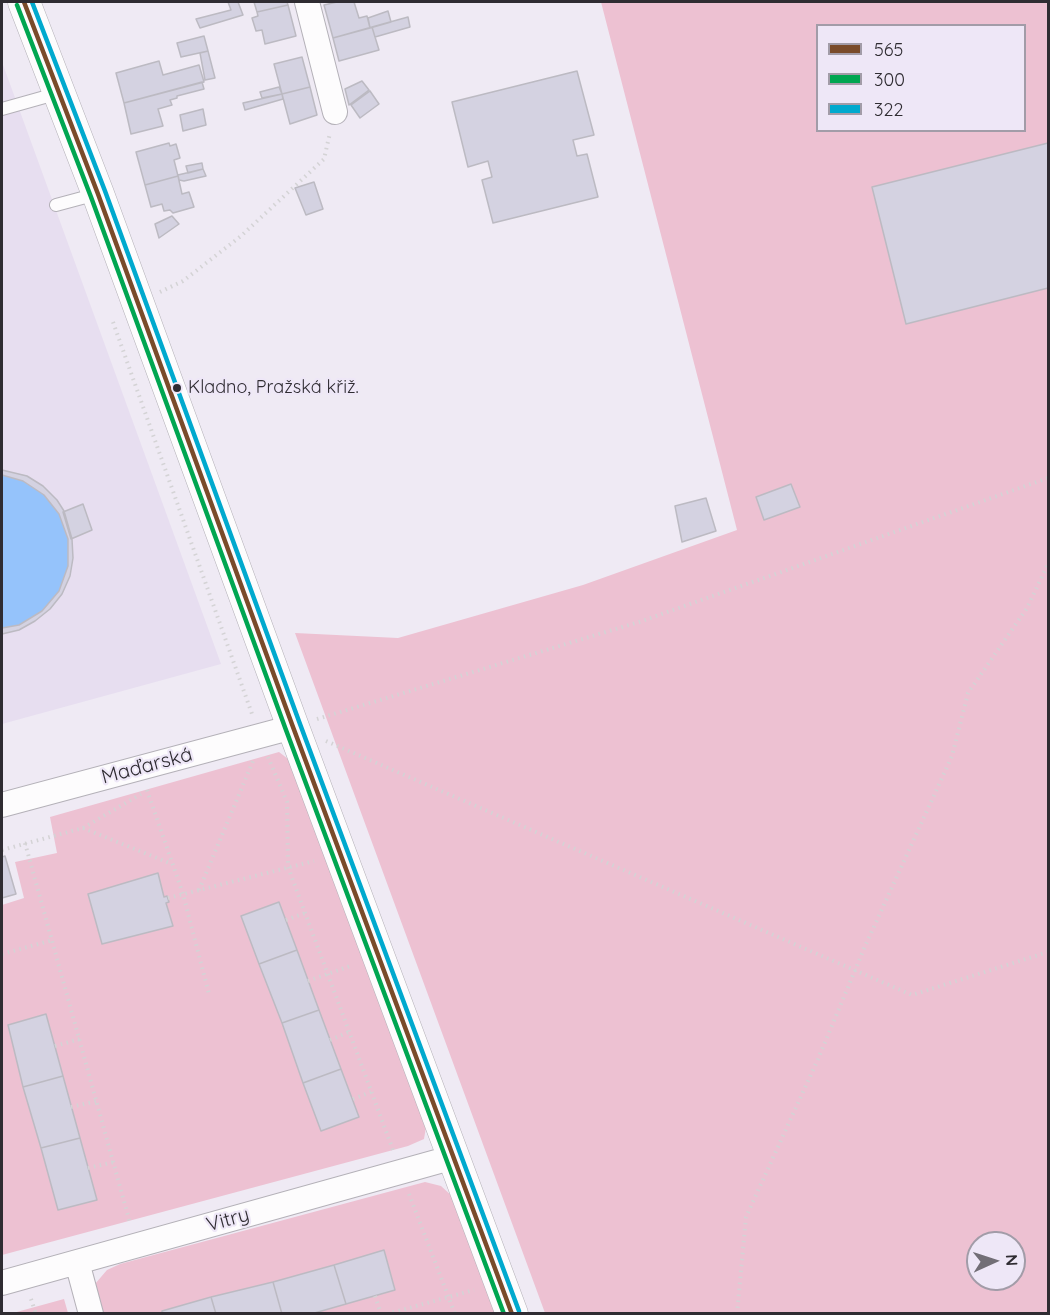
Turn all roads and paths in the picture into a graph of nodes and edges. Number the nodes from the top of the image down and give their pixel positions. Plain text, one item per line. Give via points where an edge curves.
1 (24, 2) edge
2 (307, 2) edge
3 (60, 93) junction
4 (2, 109) edge
5 (335, 112) joint
6 (98, 194) junction
7 (56, 205) dead end
8 (124, 307) junction
9 (1048, 478) edge
10 (1048, 564) edge
11 (293, 727) junction
12 (259, 735) junction
13 (254, 760) junction
14 (243, 763) dead end
15 (158, 787) dead end
16 (147, 790) junction
17 (2, 805) edge
18 (83, 828) junction
19 (25, 843) junction
20 (2, 850) edge
21 (340, 854) junction
22 (172, 864) junction
23 (288, 867) junction
24 (199, 890) junction
25 (183, 894) junction
26 (168, 898) dead end
27 (305, 913) junction
28 (286, 920) dead end
29 (53, 940) junction
30 (1048, 952) edge
31 (2, 954) edge
32 (379, 956) junction
33 (855, 971) junction
34 (328, 974) junction
35 (308, 981) dead end
36 (209, 994) dead end
37 (349, 1032) junction
38 (80, 1039) junction
39 (330, 1040) dead end
40 (55, 1046) dead end
41 (371, 1092) junction
42 (352, 1099) dead end
43 (97, 1101) junction
44 (72, 1107) dead end
45 (454, 1158) junction
46 (114, 1162) junction
47 (88, 1168) dead end
48 (401, 1172) junction
49 (132, 1228) dead end
50 (77, 1262) junction
51 (2, 1283) edge
52 (375, 1296) dead end
53 (448, 1297) junction
54 (91, 1314) edge
55 (381, 1314) edge
56 (387, 1314) edge
57 (455, 1314) edge
58 (512, 1314) edge
59 (737, 1314) edge

1 - 3 street
2 - 5 street
3 - 4 lane
3 - 6 street
5 - 8 path via 324,159 241,236 183,281
6 - 7 lane
6 - 8 street
8 - 11 street
8 - 12 path
9 - 11 path via 639,622
10 - 33 path via 1027,608 968,693 952,756
11 - 12 street, Maďarská
11 - 21 street
11 - 33 path
12 - 17 street, Maďarská
13 - 14 path
13 - 23 path via 267,755 287,802
13 - 24 path
15 - 16 path
16 - 18 path
16 - 22 path
18 - 19 path
18 - 22 path
19 - 20 path
19 - 29 path
21 - 23 path
21 - 32 street
22 - 25 path
23 - 24 path
23 - 27 path
24 - 25 path
25 - 26 path
25 - 36 path
27 - 28 path
27 - 34 path
29 - 31 path
29 - 38 path
30 - 33 path via 912,995
32 - 34 path
32 - 45 street
33 - 59 path via 746,1216
34 - 35 path
34 - 37 path
37 - 39 path
37 - 41 path
38 - 40 path
38 - 43 path
41 - 42 path
41 - 48 path
43 - 44 path
43 - 46 path
45 - 48 street, Vitry
45 - 58 street
46 - 47 path
46 - 49 path
48 - 50 street, Vitry
48 - 53 path
50 - 51 street, Vitry
50 - 54 street
52 - 55 path
53 - 56 path
53 - 57 path

